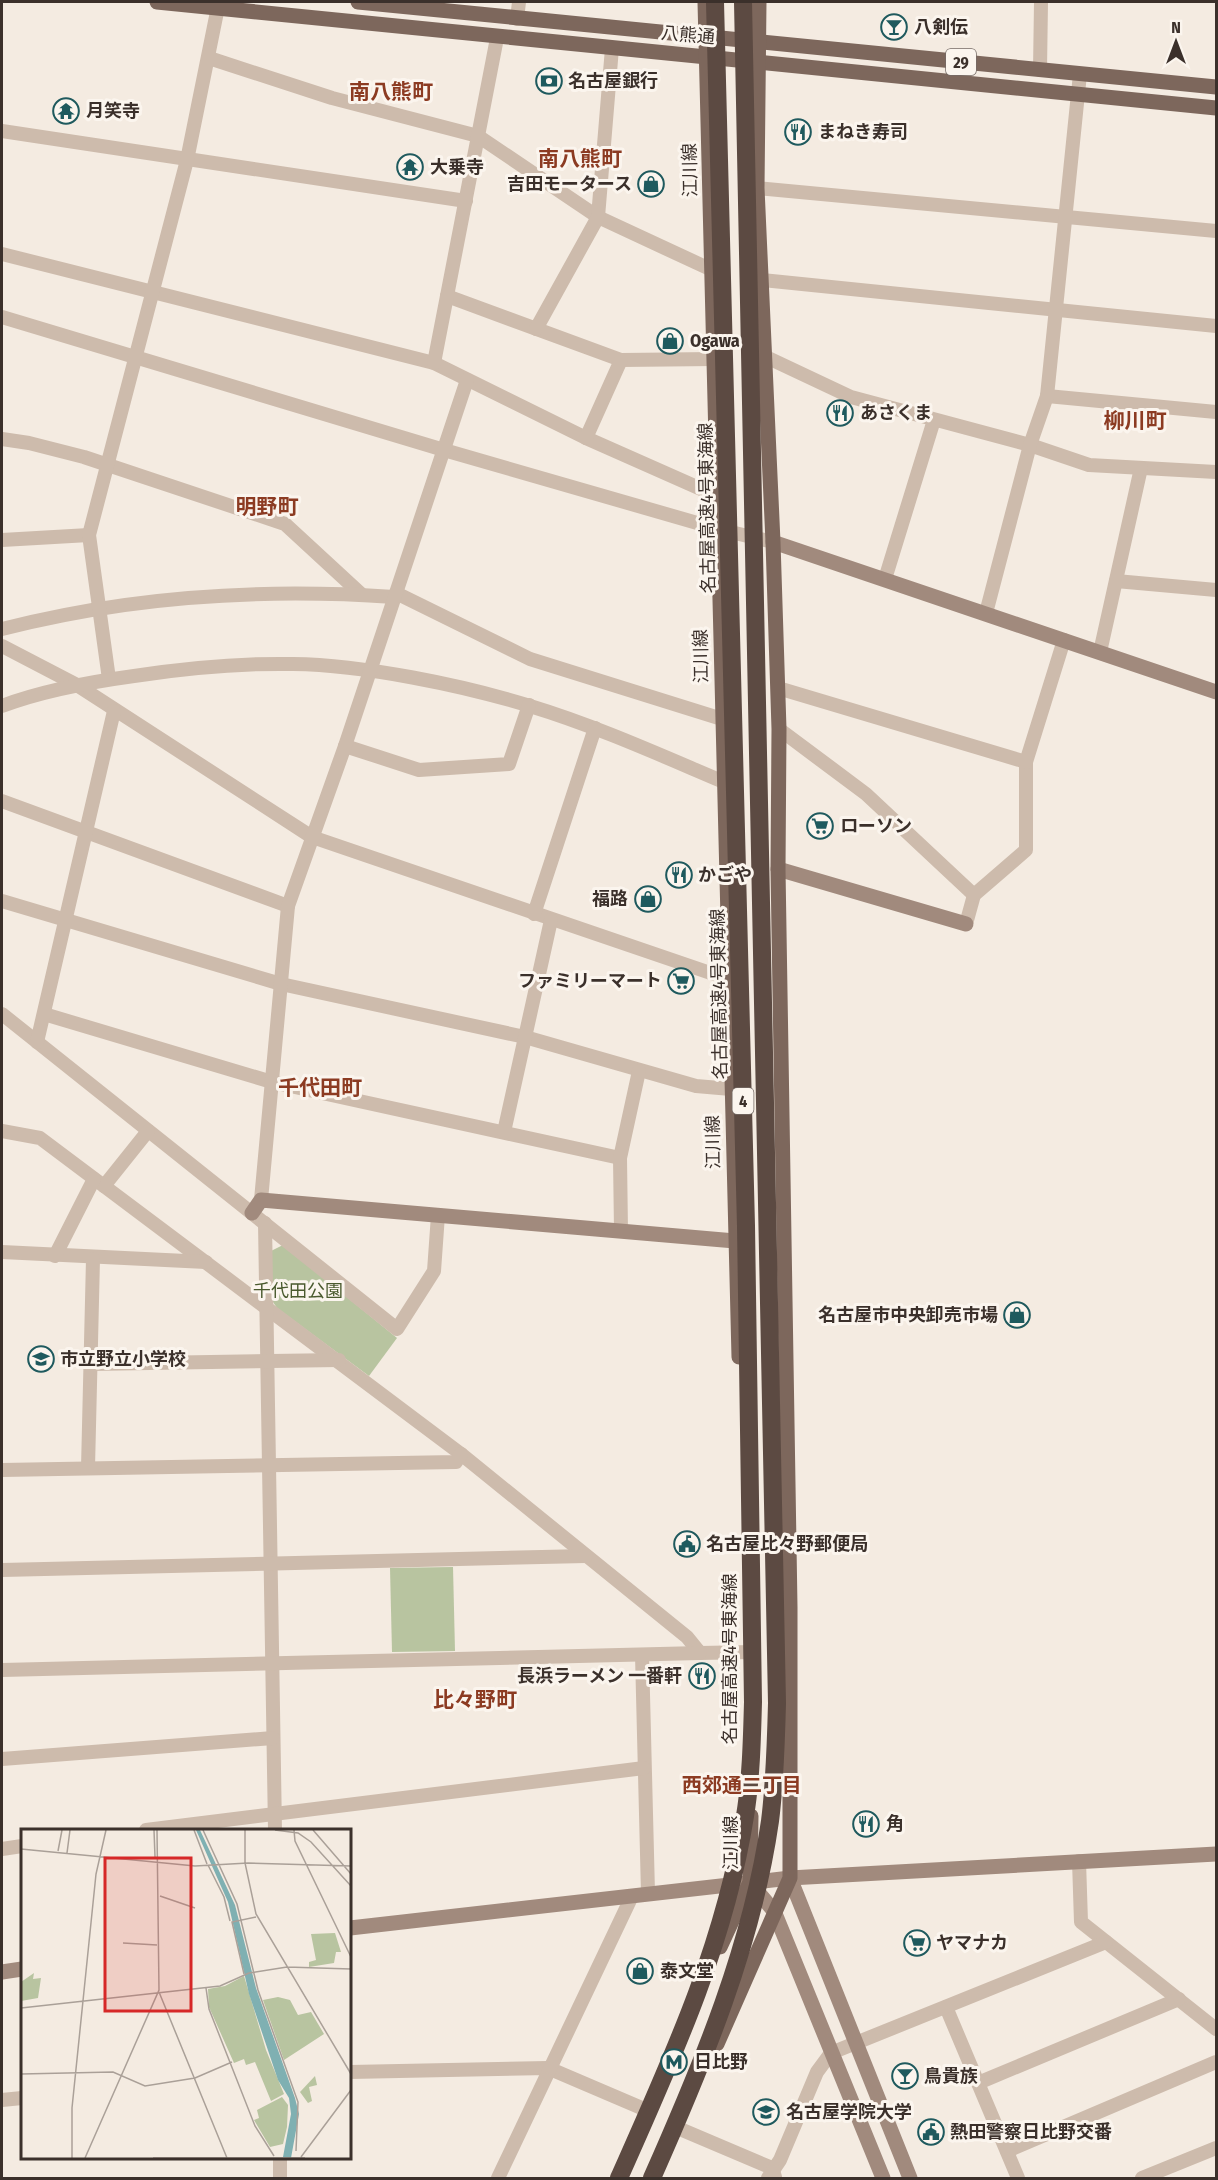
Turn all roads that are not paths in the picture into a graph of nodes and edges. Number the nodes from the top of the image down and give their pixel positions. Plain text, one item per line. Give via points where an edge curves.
1 (157, 2) edge
2 (358, 2) edge
3 (519, 2) edge
4 (705, 2) edge
5 (716, 2) edge
6 (743, 2) edge
7 (759, 2) edge
8 (1041, 2) edge
9 (218, 4) edge
10 (264, 7) edge
11 (517, 19) junction
12 (706, 36) junction
13 (497, 38) junction
14 (759, 43) junction
15 (612, 48) junction
16 (707, 56) junction
17 (208, 58) junction
18 (758, 62) junction
19 (1040, 69) junction
20 (1080, 74) junction
21 (1216, 87) edge
22 (1078, 92) junction
23 (1216, 108) edge
24 (2, 131) edge
25 (478, 136) junction
26 (187, 160) junction
27 (757, 188) junction
28 (466, 201) junction
29 (1066, 216) junction
30 (598, 217) junction
31 (1216, 231) edge
32 (2, 254) edge
33 (712, 270) junction
34 (762, 280) junction
35 (154, 292) junction
36 (447, 296) junction
37 (1056, 311) junction
38 (2, 317) edge
39 (1216, 326) edge
40 (536, 329) junction
41 (764, 356) junction
42 (136, 357) junction
43 (714, 359) junction
44 (621, 360) junction
45 (434, 363) junction
46 (467, 380) junction
47 (1047, 396) junction
48 (1216, 412) edge
49 (934, 420) junction
50 (586, 438) junction
51 (2, 439) edge
52 (1030, 445) junction
53 (444, 450) junction
54 (107, 466) junction
55 (1142, 468) junction
56 (1216, 472) edge
57 (717, 496) junction
58 (718, 529) junction
59 (89, 535) junction
60 (2, 540) edge
61 (773, 542) junction
62 (885, 579) junction
63 (1116, 581) junction
64 (1216, 590) edge
65 (362, 595) junction
66 (395, 595) junction
67 (99, 606) junction
68 (986, 613) junction
69 (2, 629) edge
70 (1064, 640) junction
71 (2, 646) edge
72 (1100, 652) junction
73 (370, 671) junction
74 (109, 679) junction
75 (77, 685) junction
76 (778, 688) junction
77 (1216, 692) edge
78 (529, 705) junction
79 (2, 706) edge
80 (114, 711) junction
81 (722, 719) junction
82 (595, 728) junction
83 (779, 729) junction
84 (345, 746) junction
85 (1026, 762) junction
86 (724, 782) junction
87 (2, 801) edge
88 (86, 832) junction
89 (312, 837) junction
90 (778, 869) junction
91 (974, 895) junction
92 (2, 901) edge
93 (288, 906) junction
94 (534, 914) junction
95 (66, 920) junction
96 (552, 920) junction
97 (966, 924) joint
98 (728, 979) junction
99 (280, 984) junction
100 (2, 1014) edge
101 (44, 1014) junction
102 (525, 1037) junction
103 (37, 1042) junction
104 (639, 1071) junction
105 (272, 1082) junction
106 (731, 1089) junction
107 (2, 1131) edge
108 (148, 1131) junction
109 (504, 1132) junction
110 (620, 1158) junction
111 (99, 1182) junction
112 (256, 1206) junction
113 (438, 1215) junction
114 (265, 1223) junction
115 (621, 1231) junction
116 (735, 1241) junction
117 (2, 1252) edge
118 (55, 1256) junction
119 (93, 1259) junction
120 (206, 1262) junction
121 (265, 1307) junction
122 (265, 1359) junction
123 (339, 1360) junction
124 (90, 1364) junction
125 (461, 1454) junction
126 (267, 1464) junction
127 (88, 1468) junction
128 (2, 1470) edge
129 (586, 1556) junction
130 (269, 1564) junction
131 (2, 1570) edge
132 (752, 1652) junction
133 (700, 1653) junction
134 (642, 1655) junction
135 (271, 1665) junction
136 (2, 1670) edge
137 (273, 1738) junction
138 (2, 1758) edge
139 (644, 1768) junction
140 (274, 1814) junction
141 (154, 1829) edge
142 (275, 1829) edge
143 (21, 1846) edge
144 (2, 1849) edge
145 (1216, 1854) edge
146 (1079, 1861) junction
147 (790, 1878) junction
148 (750, 1882) junction
149 (648, 1893) junction
150 (632, 1896) junction
151 (774, 1911) junction
152 (351, 1928) edge
153 (1106, 1942) junction
154 (21, 1969) edge
155 (2, 1972) edge
156 (1179, 1999) junction
157 (946, 2007) junction
158 (1216, 2029) edge
159 (854, 2044) junction
160 (831, 2054) junction
161 (1216, 2062) edge
162 (548, 2068) junction
163 (351, 2072) edge
164 (978, 2083) junction
165 (21, 2098) edge
166 (2, 2100) edge
167 (644, 2109) junction
168 (680, 2129) junction
169 (1216, 2148) edge
170 (1007, 2151) junction
171 (280, 2159) edge
172 (772, 2175) edge
173 (280, 2178) edge
174 (498, 2178) edge
175 (613, 2178) edge
176 (619, 2178) edge
177 (652, 2178) edge
178 (658, 2178) edge
179 (883, 2178) edge
180 (910, 2178) edge
181 (1018, 2178) edge
182 (1142, 2178) edge

1 - 9 main road, 八熊通 / 29
2 - 11 main road, 八熊通 / 29
3 - 11 street
4 - 12 main road, 江川線
5 - 176 highway, 名古屋高速4号東海線 / 4, bridge via 746,1226 753,1712 745,1815 723,1914 682,2033
6 - 177 highway, 4, bridge via 775,1753 762,1871 738,1963
7 - 14 main road
8 - 19 street
9 - 10 main road, 八熊通 / 29
9 - 17 street
10 - 13 main road, 八熊通 / 29
11 - 12 main road, 八熊通 / 29
12 - 14 main road, 八熊通 / 29
12 - 16 main road, 江川線
13 - 15 main road, 八熊通 / 29
13 - 25 street
14 - 18 main road
14 - 19 main road, 八熊通 / 29
15 - 16 main road, 八熊通 / 29
15 - 30 street
16 - 18 main road, 八熊通 / 29
16 - 33 main road, 江川線
17 - 25 street via 332,98
17 - 26 street
18 - 22 main road, 八熊通 / 29
18 - 27 main road
19 - 20 main road, 八熊通 / 29
20 - 21 main road, 八熊通 / 29
20 - 22 street
22 - 23 main road, 八熊通 / 29
22 - 29 street
24 - 26 street
25 - 28 street
25 - 30 street
26 - 28 street
26 - 35 street
27 - 29 street
27 - 34 main road
28 - 36 street
29 - 31 street
29 - 37 street
30 - 33 street
30 - 40 street
32 - 35 street
33 - 43 main road, 江川線
34 - 37 street
34 - 41 main road
35 - 42 street
35 - 45 street
36 - 40 street
36 - 45 street
37 - 39 street
37 - 47 street
38 - 42 street
40 - 44 street
41 - 49 street via 851,397
41 - 61 main road
42 - 53 street
42 - 54 street
43 - 44 street
43 - 57 main road, 江川線
44 - 50 street
45 - 46 street
46 - 50 street
46 - 53 street
47 - 48 street
47 - 52 street
49 - 52 street
49 - 62 street
50 - 57 street
51 - 54 street
52 - 55 street via 1089,465
52 - 68 street
53 - 58 street
53 - 66 street
54 - 59 street
54 - 65 street via 285,524
55 - 56 street
55 - 63 street
57 - 58 main road, 江川線
58 - 61 street
58 - 81 main road, 江川線
59 - 60 street
59 - 67 street
61 - 62 street
61 - 76 main road
62 - 68 street
63 - 64 street
63 - 72 street
65 - 66 street
65 - 67 street via 194,596
66 - 73 street
66 - 81 street via 530,659
67 - 69 street
67 - 74 street
68 - 70 street
70 - 72 street
70 - 85 street
71 - 75 street
72 - 77 street
73 - 74 street via 295,664 232,665
73 - 78 street
73 - 84 street
74 - 75 street
75 - 79 street
75 - 80 street
76 - 83 main road
76 - 85 street
78 - 82 street
78 - 84 street via 509,764 419,770
80 - 88 street
80 - 89 street
81 - 86 main road, 江川線
82 - 86 street
82 - 94 street
83 - 90 main road
83 - 91 street via 866,794
84 - 89 street
85 - 91 street via 1026,850
86 - 98 main road, 江川線
87 - 88 street
88 - 93 street
88 - 95 street
89 - 93 street
89 - 94 street
90 - 97 street
90 - 147 main road via 790,1607
91 - 97 street
92 - 95 street
93 - 99 street
94 - 96 street
95 - 99 street
95 - 101 street
96 - 98 street
96 - 102 street
98 - 106 main road, 江川線
99 - 102 street
99 - 105 street
100 - 103 street
101 - 103 street
101 - 105 street
102 - 104 street
102 - 109 street
103 - 108 street
104 - 106 street via 696,1086
104 - 110 street
105 - 109 street
105 - 112 street
106 - 116 main road, 江川線
107 - 111 street via 40,1138
108 - 111 street
108 - 112 street
109 - 110 street
110 - 115 street
111 - 118 street
111 - 120 street
112 - 113 street
112 - 114 street
113 - 114 street via 434,1270 397,1329
113 - 115 street
114 - 121 street
115 - 116 street
116 - 132 main road, 江川線
117 - 118 street
118 - 119 street
119 - 120 street
119 - 124 street
120 - 121 street
121 - 122 street
121 - 123 street
122 - 123 street
122 - 124 street
122 - 126 street
123 - 125 street
124 - 127 street
125 - 126 street via 456,1462
125 - 129 street
126 - 127 street
126 - 130 street
127 - 128 street
129 - 130 street
129 - 133 street via 687,1637
130 - 131 street
130 - 135 street
132 - 133 street
132 - 148 main road, 江川線
133 - 134 street
134 - 135 street
134 - 139 street
135 - 136 street
135 - 137 street
137 - 138 street
137 - 140 street
139 - 140 street
139 - 149 street
140 - 141 street
140 - 142 street
143 - 144 street
145 - 146 street
146 - 147 street
146 - 153 street via 1081,1922
147 - 148 street
147 - 151 main road
147 - 159 street
148 - 149 street
148 - 151 street
148 - 167 main road, 江川線
149 - 150 street
150 - 152 street
150 - 162 street
151 - 160 street
151 - 168 main road
153 - 156 street
153 - 157 street
154 - 155 street
156 - 158 street
156 - 164 street
157 - 159 street
157 - 164 street
159 - 160 street
159 - 180 street
160 - 172 street via 817,2072
160 - 179 street
161 - 170 street
162 - 163 street
162 - 167 street
162 - 174 street
164 - 170 street
165 - 166 street
167 - 175 main road, 江川線
168 - 172 street
168 - 178 main road
169 - 182 street
170 - 181 street
171 - 173 street

